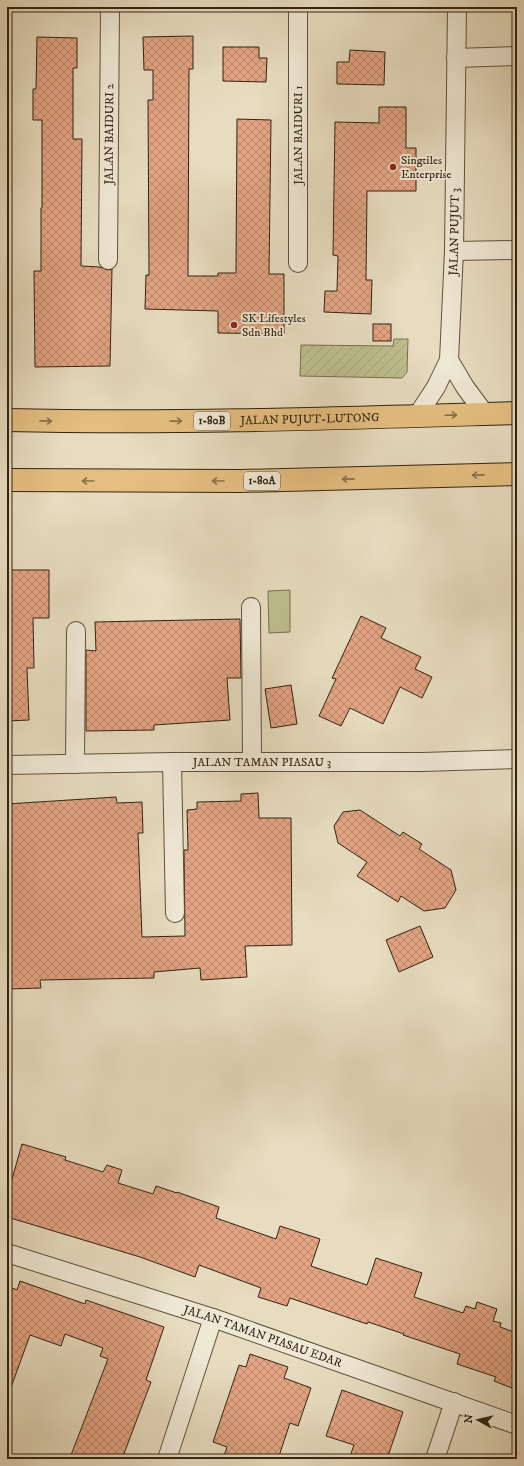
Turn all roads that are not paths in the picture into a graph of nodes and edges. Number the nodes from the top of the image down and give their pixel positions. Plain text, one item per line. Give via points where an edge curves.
1 (110, 7) edge
2 (298, 7) edge
3 (458, 7) edge
4 (517, 56) edge
5 (456, 58) junction
6 (517, 250) edge
7 (454, 251) junction
8 (108, 260) dead end
9 (298, 264) dead end
10 (449, 360) junction
11 (517, 413) edge
12 (485, 414) junction
13 (418, 416) junction
14 (7, 420) edge
15 (517, 474) edge
16 (7, 480) edge
17 (251, 607) dead end
18 (76, 631) dead end
19 (517, 759) edge
20 (172, 762) junction
21 (252, 762) junction
22 (75, 764) junction
23 (7, 765) edge
24 (175, 913) dead end
25 (7, 1253) edge
26 (213, 1318) junction
27 (454, 1402) junction
28 (517, 1424) edge
29 (166, 1459) edge
30 (435, 1459) edge

1 - 8 street, JALAN BAIDURI 2
2 - 9 street, JALAN BAIDURI 1
3 - 5 street, JALAN PUJUT 3
4 - 5 street
5 - 7 street, JALAN PUJUT 3
6 - 7 street
7 - 10 street, JALAN PUJUT 3
10 - 12 street
10 - 13 street, JALAN PUJUT 3
11 - 12 highway, JALAN PUJUT-LUTONG / 1-80B
13 -> 12 highway, JALAN PUJUT-LUTONG / 1-80B
14 -> 13 highway, JALAN PUJUT-LUTONG / 1-80B via 102,422
15 -> 16 highway, 1-80A via 241,481
17 - 21 street
18 - 22 street
19 - 21 street, JALAN TAMAN PIASAU 3
20 - 21 street, JALAN TAMAN PIASAU 3
20 - 22 street, JALAN TAMAN PIASAU 3
20 - 24 street
22 - 23 street, JALAN TAMAN PIASAU 3
25 - 26 street, JALAN TAMAN PIASAU EDAR
26 - 27 street, JALAN TAMAN PIASAU EDAR
26 - 29 street
27 - 28 street, JALAN TAMAN PIASAU EDAR
27 - 30 street

